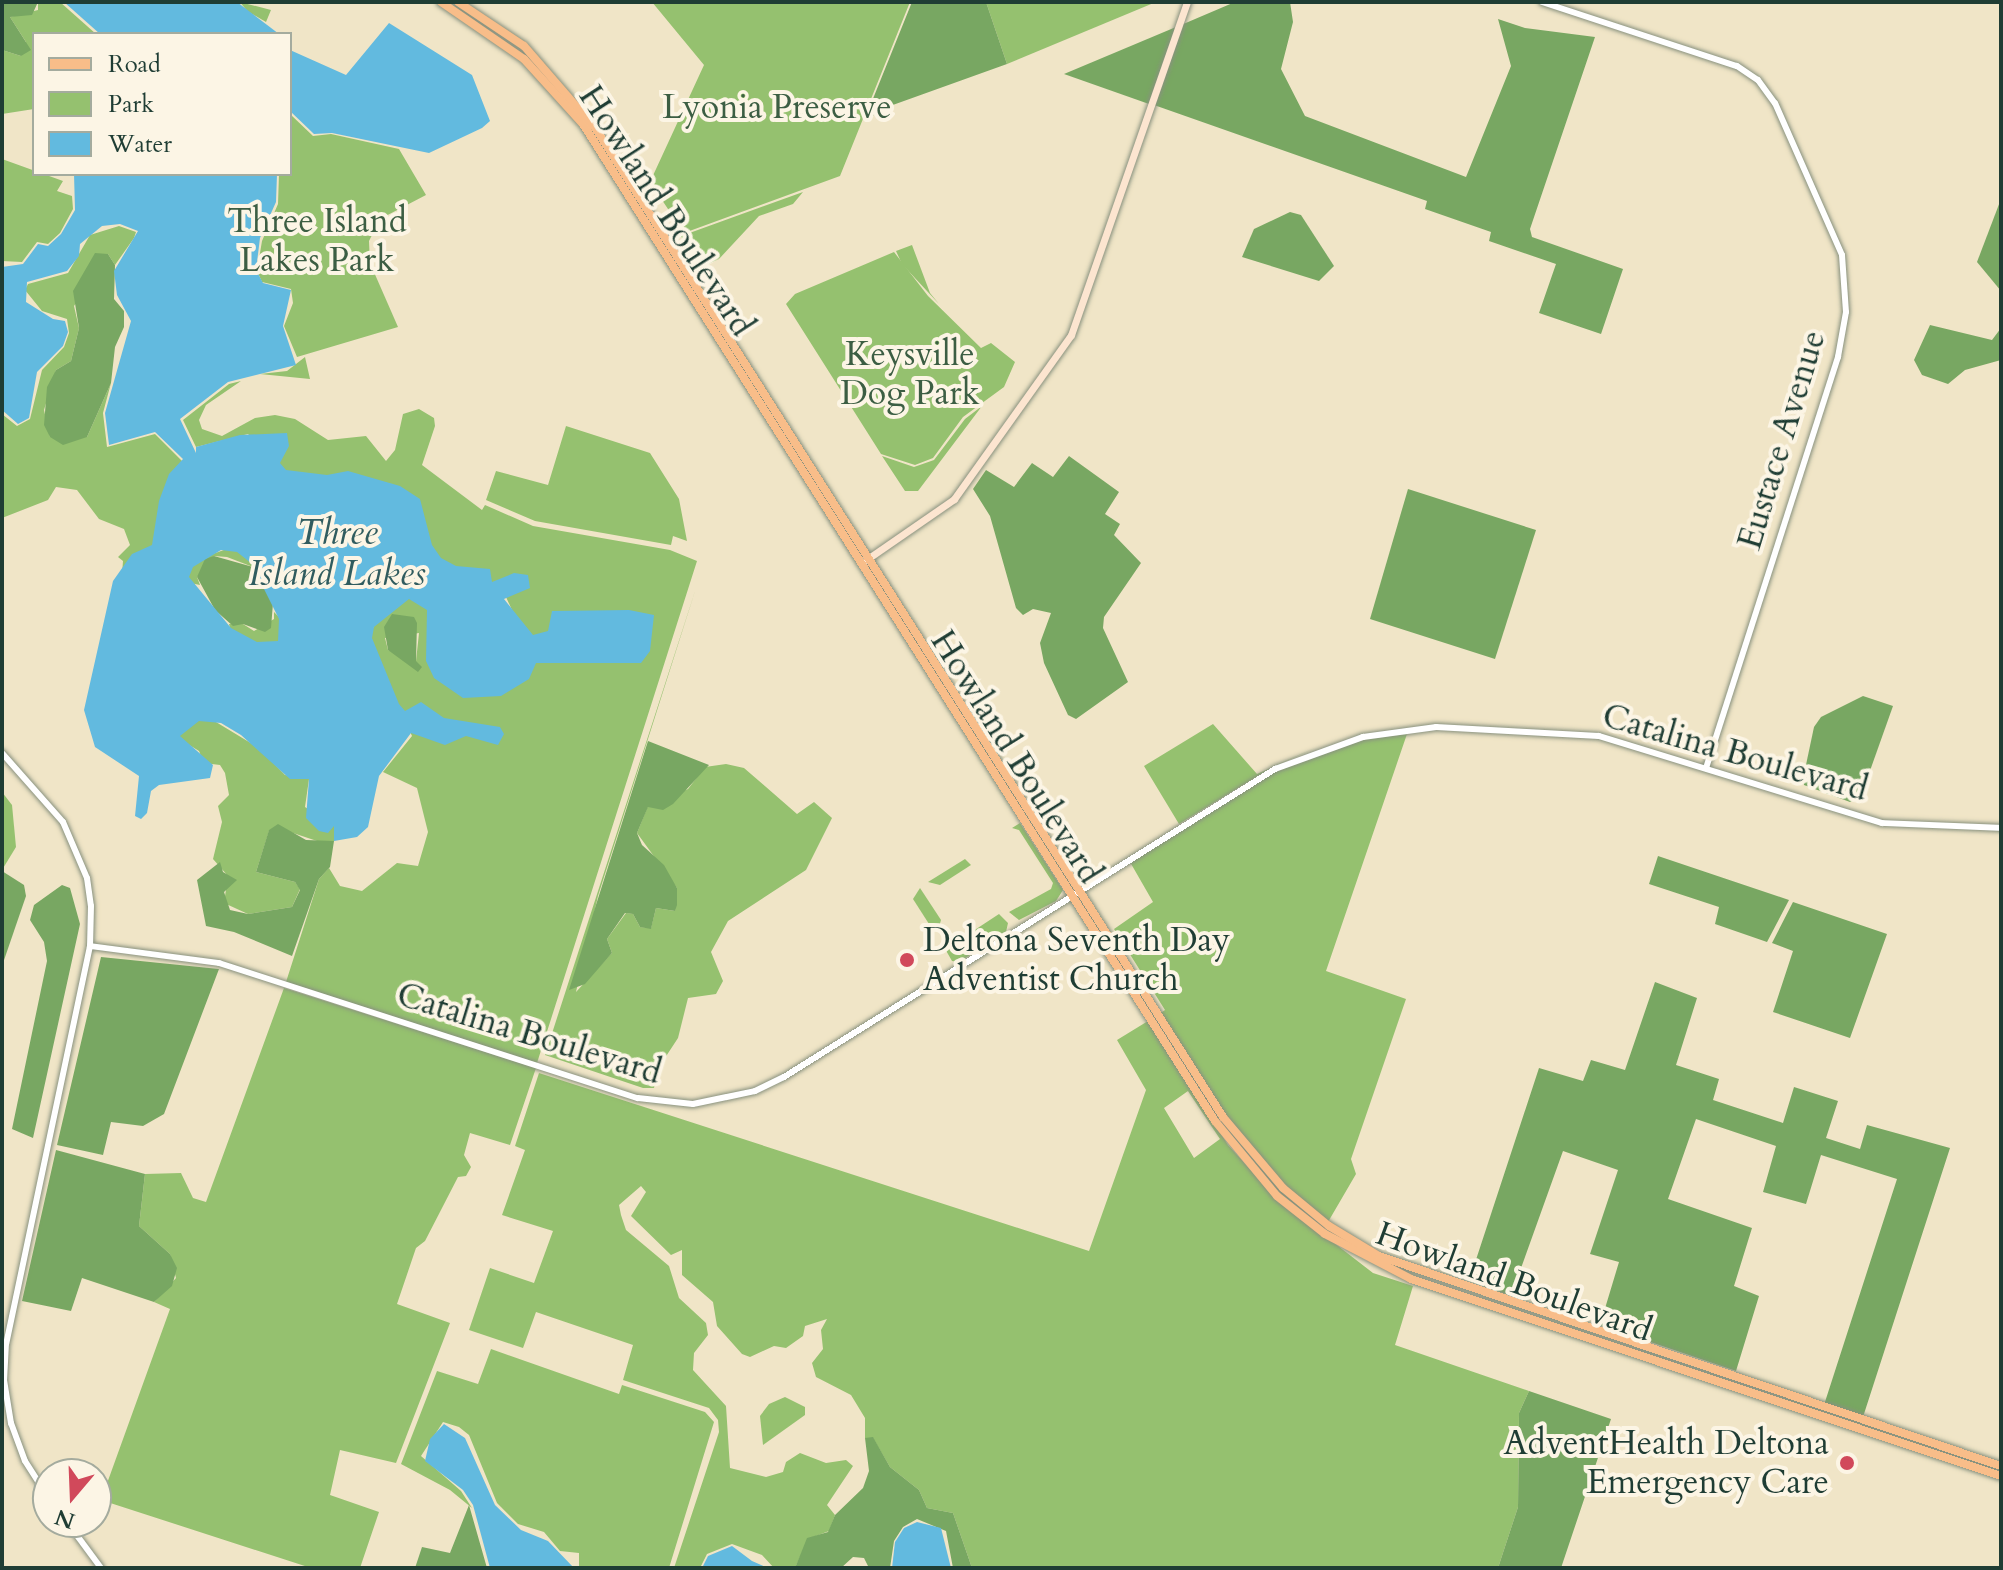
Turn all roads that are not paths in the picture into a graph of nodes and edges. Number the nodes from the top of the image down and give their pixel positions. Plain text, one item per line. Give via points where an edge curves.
1 (441, 2) edge
2 (458, 2) edge
3 (1187, 2) edge
4 (1542, 2) edge
5 (560, 95) junction
6 (574, 98) junction
7 (865, 561) junction
8 (2, 753) edge
9 (1706, 768) junction
10 (2001, 828) edge
11 (1076, 892) junction
12 (90, 946) junction
13 (4, 1400) edge
14 (2001, 1466) edge
15 (32, 1468) edge
16 (2001, 1476) edge
17 (79, 1538) edge
18 (101, 1568) edge

1 - 5 main road, Howland Boulevard via 509,46
2 - 6 main road, Howland Boulevard via 524,46
3 - 7 main road via 1071,335 954,499
4 - 9 street, Eustace Avenue via 1737,66 1758,80 1775,103 1842,255 1846,312 1838,357
5 - 6 main road
5 - 7 main road, Howland Boulevard
6 - 7 main road, Howland Boulevard
7 - 11 main road, Howland Boulevard
8 - 12 street via 44,794 72,841 87,878
9 - 10 street, Catalina Boulevard via 1882,823
9 - 11 street, Catalina Boulevard via 1599,736 1436,727 1363,737 1275,769
11 - 12 street, Catalina Boulevard via 784,1077 755,1091 693,1104 638,1098 219,963
11 - 14 main road, Howland Boulevard via 1237,1137 1283,1188 1341,1234 1414,1270
11 - 16 main road, Howland Boulevard via 1230,1143 1277,1196 1325,1234 1411,1279
12 - 13 street via 12,1310
13 - 15 street
17 - 18 street

